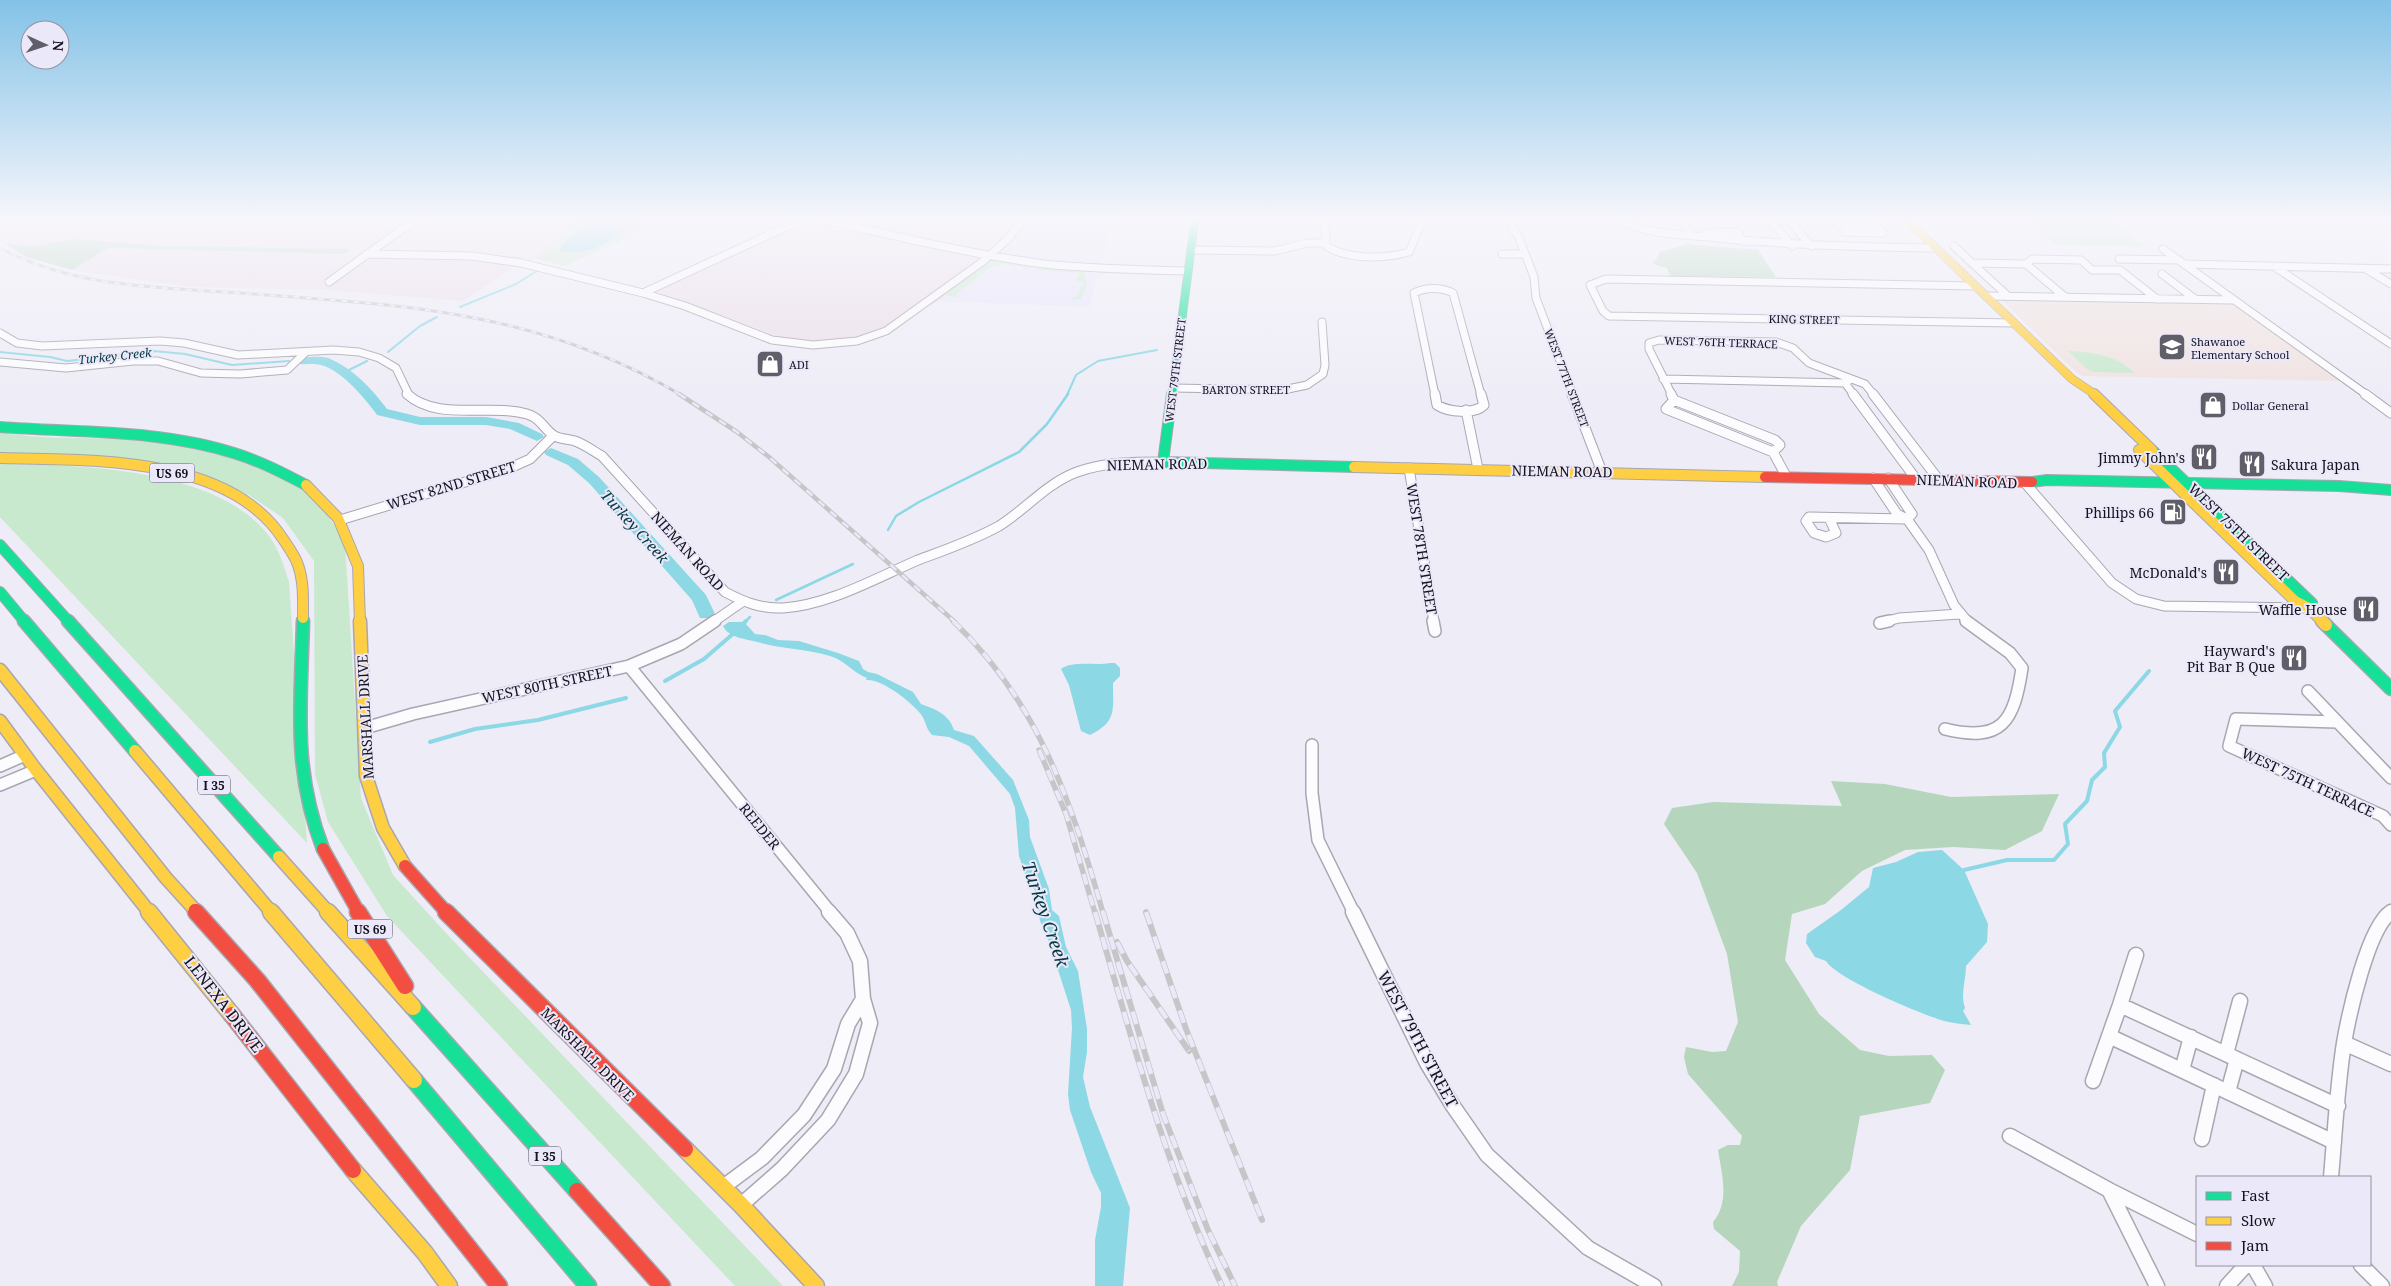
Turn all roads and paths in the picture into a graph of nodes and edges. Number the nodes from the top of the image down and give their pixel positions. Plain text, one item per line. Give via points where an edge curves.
1 (333, 279) edge
2 (592, 279) edge
3 (673, 279) edge
4 (958, 279) edge
5 (1187, 279) edge
6 (1534, 279) edge
7 (1606, 279) edge
8 (1607, 279) edge
9 (1968, 279) edge
10 (1989, 279) edge
11 (2044, 279) edge
12 (2131, 279) edge
13 (2168, 279) edge
14 (2205, 279) edge
15 (2294, 279) edge
16 (329, 282) dead end
17 (1975, 286) junction
18 (643, 293) junction
19 (1986, 296) junction
20 (2008, 296) junction
21 (2065, 297) junction
22 (2157, 299) junction
23 (2195, 300) junction
24 (2233, 300) junction
25 (1322, 322) dead end
26 (2013, 323) junction
27 (0, 333) edge
28 (2391, 344) edge
29 (306, 352) junction
30 (0, 362) edge
31 (1664, 378) junction
32 (1848, 381) junction
33 (1173, 388) junction
34 (1674, 400) junction
35 (2377, 403) junction
36 (2391, 403) edge
37 (1466, 410) junction
38 (2391, 413) edge
39 (0, 427) edge
40 (554, 436) junction
41 (1773, 452) junction
42 (0, 458) edge
43 (1163, 462) junction
44 (1410, 468) junction
45 (1478, 469) junction
46 (1602, 472) junction
47 (1786, 476) junction
48 (1873, 478) junction
49 (1888, 478) junction
50 (1916, 479) junction
51 (1939, 480) junction
52 (2025, 482) junction
53 (2185, 487) junction
54 (2391, 490) edge
55 (1829, 518) dead end
56 (1907, 519) junction
57 (340, 520) junction
58 (0, 544) edge
59 (0, 593) edge
60 (742, 602) junction
61 (2309, 608) junction
62 (1960, 614) junction
63 (1880, 623) dead end
64 (1435, 631) dead end
65 (629, 666) junction
66 (0, 670) edge
67 (2391, 689) edge
68 (2308, 691) dead end
69 (0, 721) edge
70 (2337, 722) junction
71 (365, 728) junction
72 (1945, 729) dead end
73 (1312, 745) dead end
74 (25, 755) junction
75 (0, 766) edge
76 (36, 770) junction
77 (2391, 778) edge
78 (0, 786) edge
79 (2387, 816) edge
80 (2391, 826) edge
81 (2391, 912) edge
82 (2136, 955) dead end
83 (862, 999) junction
84 (2240, 1000) dead end
85 (2120, 1005) junction
86 (429, 1025) junction
87 (2109, 1036) junction
88 (2191, 1037) junction
89 (2344, 1043) junction
90 (2231, 1056) junction
91 (2391, 1064) edge
92 (2182, 1070) junction
93 (2093, 1081) dead end
94 (2214, 1085) junction
95 (2228, 1092) junction
96 (2338, 1106) junction
97 (2010, 1136) dead end
98 (2202, 1139) dead end
99 (2334, 1142) junction
100 (2331, 1176) edge
101 (723, 1188) junction
102 (2109, 1190) junction
103 (741, 1205) junction
104 (2196, 1234) edge
105 (2245, 1266) edge
106 (2254, 1266) edge
107 (2362, 1266) edge
108 (449, 1286) edge
109 (499, 1286) edge
110 (588, 1286) edge
111 (662, 1286) edge
112 (816, 1286) edge
113 (1654, 1286) edge
114 (2157, 1286) edge
115 (2227, 1286) edge
116 (2265, 1286) edge
117 (2382, 1286) edge

1 - 16 street
2 - 18 street
3 - 18 street
4 - 18 street via 890,329 857,341 813,345 772,340
5 - 33 main road, WEST 79TH STREET
6 - 46 street, WEST 77TH STREET via 1536,298
7 - 26 street, KING STREET via 1592,283 1590,288 1605,314 1613,316
8 - 17 street, KING STREET
9 - 17 main road, WEST 75TH STREET
10 - 20 street
11 - 21 street
12 - 22 street
13 - 23 street
14 - 24 street
15 - 28 street
17 - 19 main road, WEST 75TH STREET
19 - 20 street
19 - 26 main road, WEST 75TH STREET
20 - 21 street
21 - 22 street
22 - 23 street
23 - 24 street
24 - 35 street
25 - 33 street, BARTON STREET via 1323,374 1307,385 1283,390
26 - 53 main road, WEST 75TH STREET via 2072,379 2090,390
27 - 29 street via 17,343 42,346 160,341 230,354
29 - 30 street via 287,370 240,374 201,373 158,361 66,368
29 - 40 street via 346,351 379,358 396,368 407,394 418,402 448,409 522,412 537,418
31 - 32 street
31 - 32 street, WEST 76TH TERRACE via 1649,350 1652,341 1776,342 1793,348 1808,363
31 - 34 street, WEST 76TH TERRACE
32 - 50 street
32 - 51 street, WEST 76TH TERRACE via 1865,384
33 - 43 main road, WEST 79TH STREET
34 - 41 street via 1775,440 1780,445
34 - 41 street, WEST 76TH TERRACE via 1666,409
35 - 36 street
35 - 38 street
37 - 37 street via 1476,410 1484,405 1454,293 1444,289 1416,290 1414,293 1437,405
37 - 45 street
39 - 57 main road, MARSHALL DRIVE via 151,438 219,449 268,465 296,479 327,503
40 - 57 street, WEST 82ND STREET via 530,459 508,469
40 - 60 street, NIEMAN ROAD via 577,442 602,456 725,592
41 - 47 street
42 - 86 main road, US 69 via 107,462 188,476 242,498 279,529 296,557 302,594 300,743 305,799 315,830 336,873
43 - 44 main road, NIEMAN ROAD
43 - 60 street, NIEMAN ROAD via 1121,462 1077,472 1060,480 998,526 820,601 776,608
44 - 45 main road, NIEMAN ROAD
44 - 64 street, WEST 78TH STREET
45 - 46 main road, NIEMAN ROAD
46 - 47 main road, NIEMAN ROAD
47 - 48 main road, NIEMAN ROAD
48 - 49 main road, NIEMAN ROAD
48 - 56 street via 1897,514
49 - 50 main road, NIEMAN ROAD
49 - 56 street via 1912,514
50 - 51 main road, NIEMAN ROAD
51 - 52 main road, NIEMAN ROAD
52 - 53 main road, NIEMAN ROAD via 2047,480
52 - 61 street via 2118,589 2142,601 2172,606
53 - 54 main road, NIEMAN ROAD via 2339,486
53 - 61 main road, WEST 75TH STREET via 2294,601
55 - 56 street
56 - 62 street via 1929,550
57 - 71 main road, MARSHALL DRIVE via 354,547 358,566
58 - 86 main road, I 35
59 - 110 main road, I 35
60 - 65 street, WEST 80TH STREET via 681,644
61 - 67 main road, WEST 75TH STREET
62 - 63 street via 1898,618
62 - 72 street via 1984,636 2010,653 2022,668 2020,686 2006,718 1994,731 1969,734
65 - 71 street, WEST 80TH STREET via 413,714
65 - 83 street, REEDER via 847,933 860,961
66 - 109 main road via 166,878 257,980
68 - 70 street
69 - 74 main road, LENEXA DRIVE
70 - 77 street
70 - 79 street, WEST 75TH TERRACE via 2236,719 2230,746
71 - 101 main road, MARSHALL DRIVE via 366,776 371,796 396,854 412,876
73 - 113 street, WEST 79TH STREET via 1310,770 1318,840 1399,1009 1453,1106 1487,1155 1541,1207 1588,1248
74 - 75 street
74 - 76 main road, LENEXA DRIVE
76 - 78 street
76 - 108 main road, LENEXA DRIVE via 182,950 336,1150 425,1253
79 - 80 street, WEST 75TH TERRACE
81 - 89 street via 2383,917 2367,950
82 - 85 street
83 - 101 street via 848,1024 834,1069 804,1115 762,1158
83 - 103 street, REEDER via 870,1023 856,1074 828,1120 782,1170
84 - 90 street
85 - 87 street
85 - 88 street
86 - 111 main road, I 35
87 - 92 street
87 - 93 street
88 - 90 street
88 - 92 street
89 - 91 street
89 - 96 street
90 - 95 street
90 - 96 street
92 - 94 street
94 - 95 street
94 - 98 street
95 - 99 street
96 - 99 street
97 - 102 street
99 - 100 street
101 - 103 main road, MARSHALL DRIVE
102 - 104 street
102 - 114 street
103 - 112 main road, MARSHALL DRIVE
105 - 115 street
106 - 116 street
107 - 117 street

